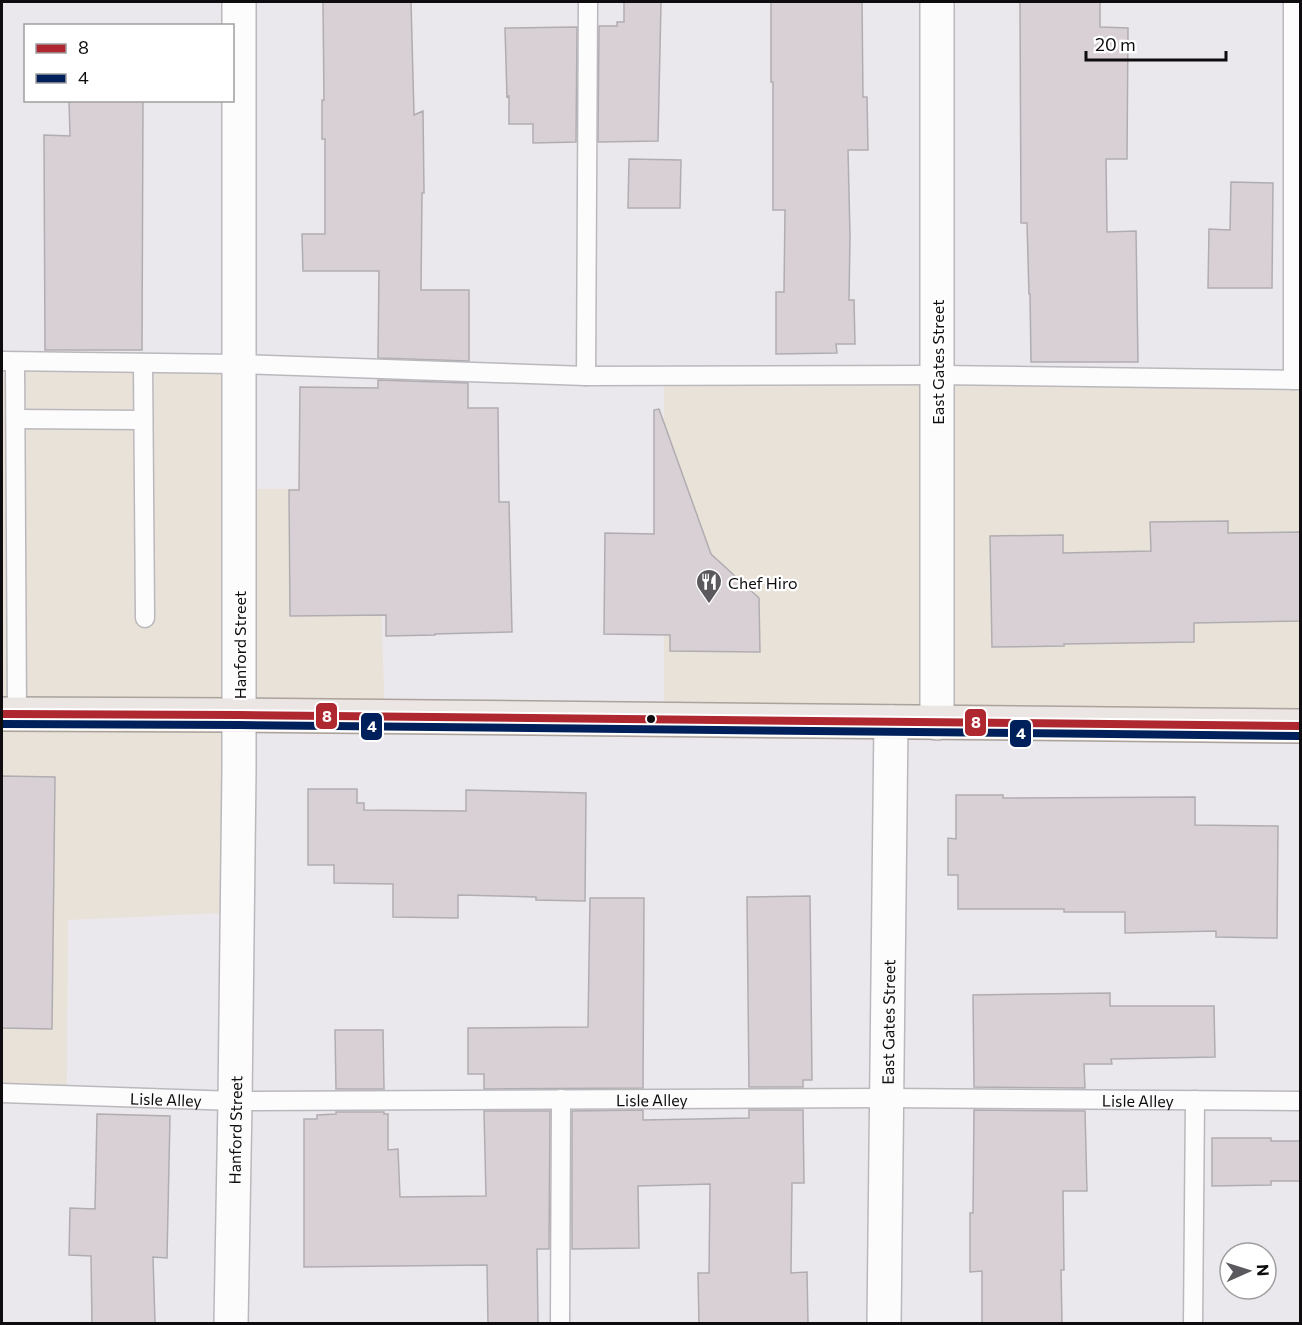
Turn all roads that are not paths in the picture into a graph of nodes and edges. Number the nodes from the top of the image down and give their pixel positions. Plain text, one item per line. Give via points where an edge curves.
1 (239, 2) edge
2 (588, 2) edge
3 (937, 2) edge
4 (1293, 2) edge
5 (8, 361) edge
6 (142, 363) junction
7 (238, 364) junction
8 (937, 375) junction
9 (586, 376) junction
10 (1297, 380) edge
11 (16, 418) junction
12 (143, 420) junction
13 (145, 618) dead end
14 (9, 714) edge
15 (239, 715) junction
16 (891, 722) junction
17 (937, 723) junction
18 (1300, 726) edge
19 (2, 1093) edge
20 (886, 1098) junction
21 (561, 1099) junction
22 (1195, 1100) junction
23 (235, 1101) junction
24 (1300, 1101) edge
25 (231, 1323) edge
26 (560, 1323) edge
27 (884, 1323) edge
28 (1193, 1323) edge

1 - 7 street, Hanford Street
2 - 9 lane
3 - 8 street, East Gates Street
4 - 10 lane
5 - 6 lane
5 - 11 lane
6 - 7 lane
6 - 12 lane
7 - 9 lane
7 - 15 street, Hanford Street
8 - 9 lane
8 - 10 lane
8 - 17 street, East Gates Street
11 - 12 lane
11 - 14 lane
12 - 13 lane
14 - 15 main road
15 - 16 main road
15 - 23 street, Hanford Street
16 - 17 main road
16 - 20 street, East Gates Street
17 - 18 main road
19 - 23 lane, Lisle Alley
20 - 21 lane, Lisle Alley
20 - 22 lane, Lisle Alley
20 - 27 street, East Gates Street
21 - 23 lane, Lisle Alley
21 - 26 lane
22 - 24 lane, Lisle Alley
22 - 28 lane
23 - 25 street, Hanford Street

